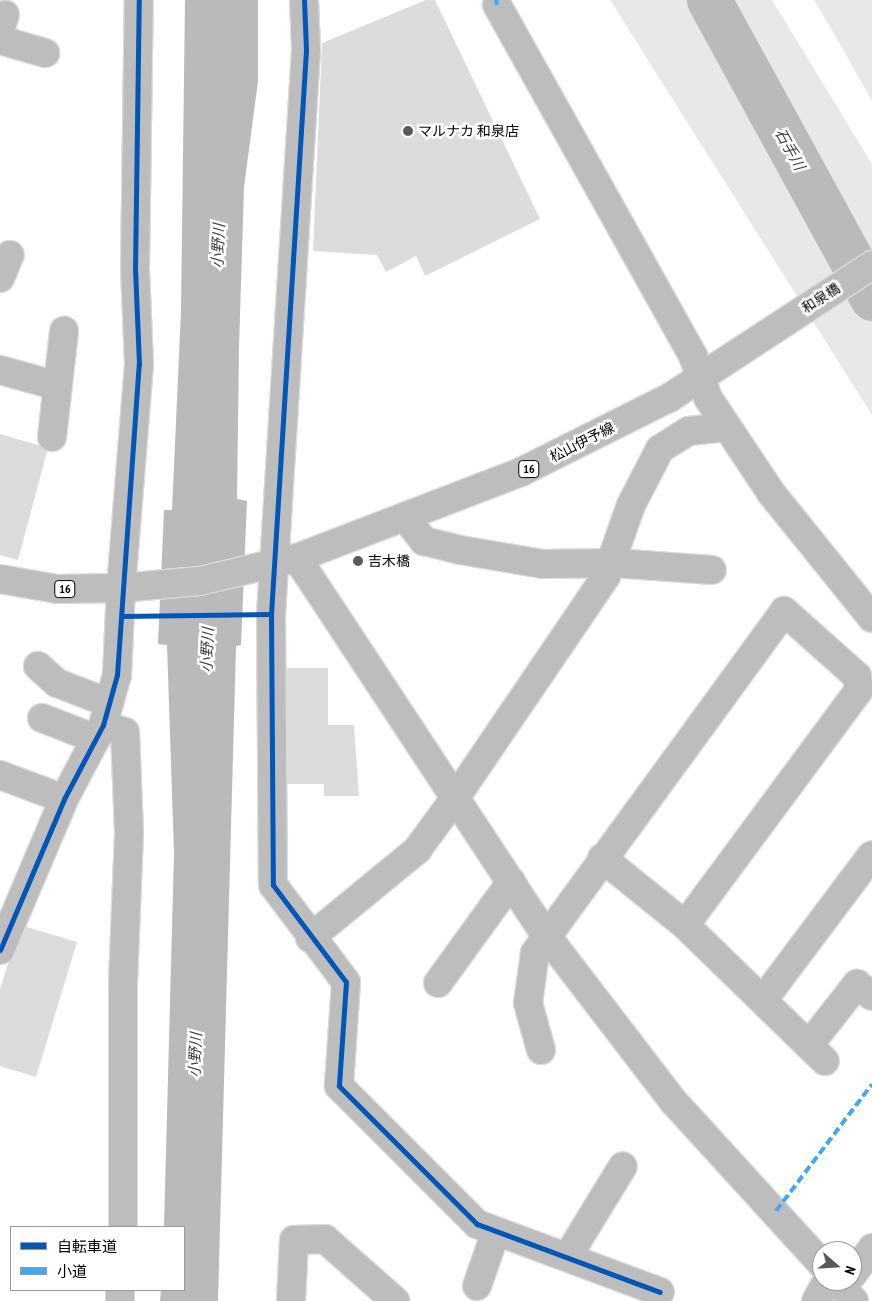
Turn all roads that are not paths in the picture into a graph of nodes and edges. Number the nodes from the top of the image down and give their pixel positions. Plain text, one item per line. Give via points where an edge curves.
1 (139, 0) edge
2 (304, 0) edge
3 (497, 4) dead end
4 (2, 28) edge
5 (45, 53) dead end
6 (872, 265) edge
7 (64, 331) dead end
8 (769, 331) joint
9 (0, 370) edge
10 (701, 376) junction
11 (58, 386) junction
12 (727, 427) junction
13 (52, 437) dead end
14 (405, 516) junction
15 (280, 562) junction
16 (614, 563) junction
17 (712, 570) dead end
18 (0, 579) edge
19 (126, 587) junction
20 (872, 618) edge
21 (38, 666) dead end
22 (42, 718) dead end
23 (102, 722) junction
24 (0, 775) edge
25 (456, 797) junction
26 (64, 799) junction
27 (872, 856) edge
28 (602, 858) junction
29 (511, 882) junction
30 (685, 925) junction
31 (545, 934) junction
32 (310, 938) junction
33 (0, 950) edge
34 (438, 983) dead end
35 (872, 996) edge
36 (763, 1000) junction
37 (541, 1050) dead end
38 (623, 1166) dead end
39 (123, 1226) edge
40 (495, 1234) junction
41 (872, 1248) edge
42 (812, 1253) edge
43 (568, 1256) junction
44 (862, 1260) edge
45 (477, 1286) dead end
46 (832, 1291) edge
47 (660, 1292) dead end
48 (291, 1301) edge
49 (395, 1301) edge
50 (816, 1301) edge

1 - 19 street via 135,270 139,364
2 - 15 street via 306,50
3 - 10 street
4 - 5 street
6 - 8 street, 和泉橋 / 16
7 - 11 street
8 - 10 street, 松山伊予線 / 16
9 - 11 street
10 - 12 street
10 - 14 street, 松山伊予線 / 16 via 670,398 521,472
11 - 13 street
12 - 16 street via 689,431 660,449 631,505
12 - 20 street via 772,494
14 - 15 street, 松山伊予線 / 16
14 - 16 street via 424,541 460,550 543,564
15 - 19 street, 16 via 200,581
15 - 25 street
15 - 32 street via 273,884
16 - 17 street
16 - 25 street
18 - 19 street, 16 via 57,589
19 - 23 street via 117,675
21 - 23 street
22 - 23 street
23 - 26 street
23 - 39 street via 125,732 129,833 122,984
24 - 26 street
25 - 29 street
25 - 32 street via 417,850
26 - 33 street
27 - 36 street
28 - 30 street
28 - 30 street via 784,611 857,676 859,690
28 - 31 street
29 - 31 street
29 - 34 street
30 - 36 street
31 - 37 street via 530,971 528,1003
31 - 42 street via 674,1102
32 - 40 street via 346,982 339,1086 477,1224
35 - 36 street via 857,984 817,1053
38 - 43 street
40 - 43 street
40 - 45 street
41 - 44 street
43 - 47 street
46 - 50 street
48 - 49 street via 294,1240 325,1240

